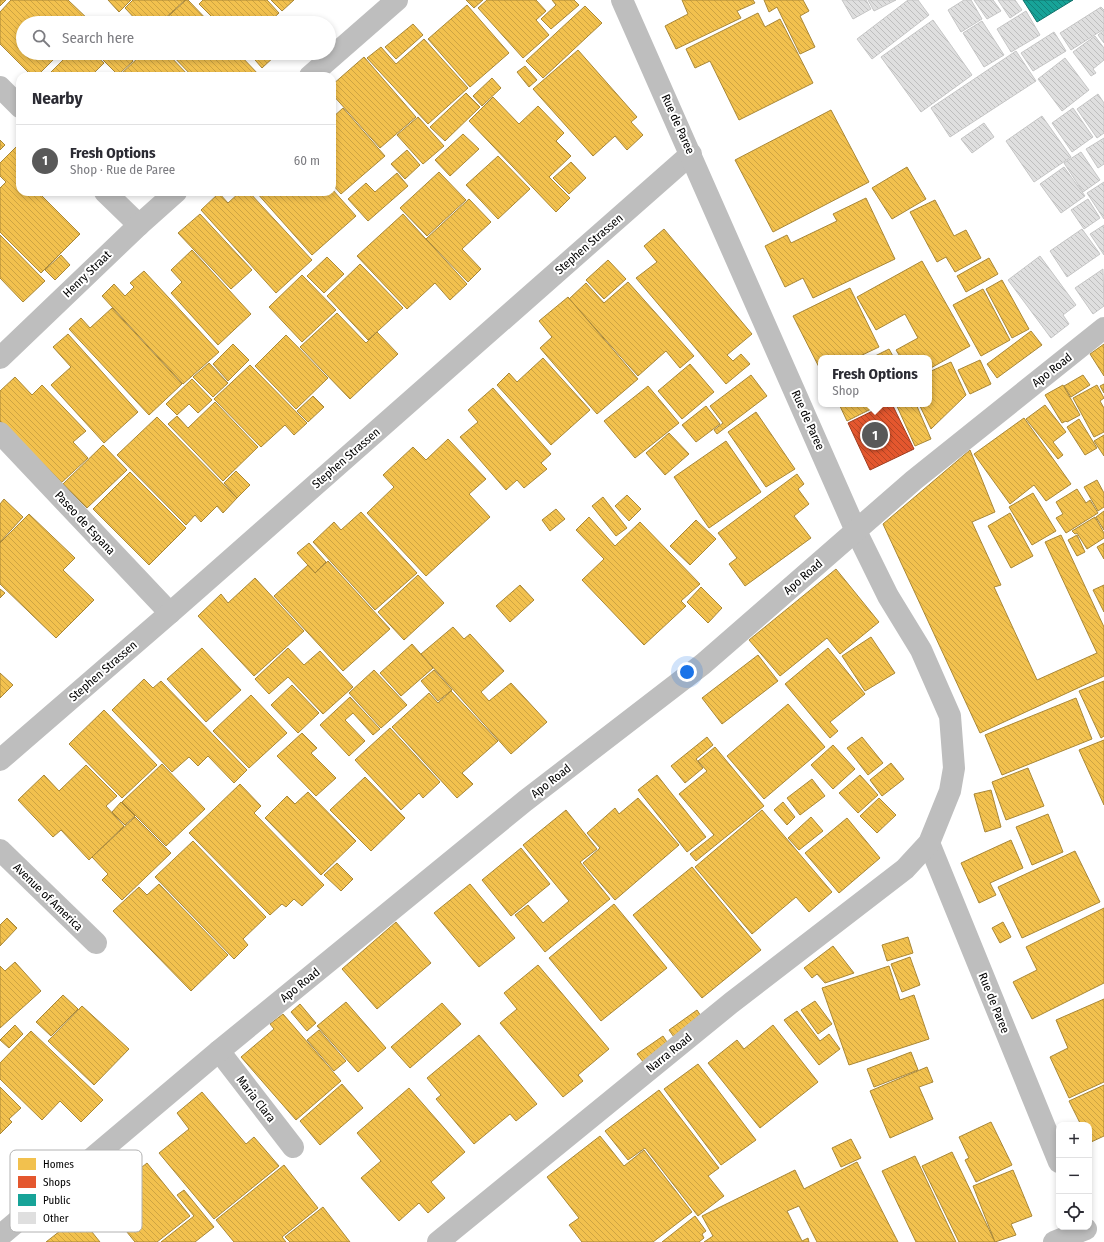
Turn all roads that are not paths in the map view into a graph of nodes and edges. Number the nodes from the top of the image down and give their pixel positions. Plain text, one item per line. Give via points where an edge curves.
1 (397, 0) edge
2 (622, 0) edge
3 (336, 53) edge
4 (328, 60) edge
5 (315, 72) edge
6 (0, 87) edge
7 (16, 103) edge
8 (691, 154) junction
9 (110, 196) edge
10 (171, 196) edge
11 (138, 225) junction
12 (1104, 328) edge
13 (0, 358) edge
14 (0, 433) edge
15 (856, 531) junction
16 (170, 613) junction
17 (0, 760) edge
18 (929, 843) junction
19 (0, 850) edge
20 (905, 869) joint
21 (96, 943) dead end
22 (219, 1051) junction
23 (293, 1147) dead end
24 (102, 1150) edge
25 (1057, 1158) edge
26 (10, 1228) edge
27 (1088, 1233) edge
28 (0, 1236) edge
29 (438, 1242) edge
30 (1054, 1242) edge

1 - 3 street
2 - 8 street, Rue de Paree
4 - 5 street
6 - 7 street
8 - 15 street, Rue de Paree
8 - 16 street, Stephen Strassen
9 - 11 street
10 - 11 street, Henry Straat
11 - 13 street, Henry Straat
12 - 15 street, Apo Road via 974,430
14 - 16 street, Paseo de Espana
15 - 18 street, Rue de Paree via 888,596 921,650 950,716 954,768 950,791
15 - 22 street, Apo Road via 703,664 525,801
16 - 17 street, Stephen Strassen
18 - 20 street, Rue de Paree
18 - 25 street, Rue de Paree
19 - 21 street, Avenue of America
20 - 29 street, Narra Road via 731,1003
22 - 23 street, Maria Clara
22 - 24 street, Apo Road
26 - 28 street, Apo Road
27 - 30 street

